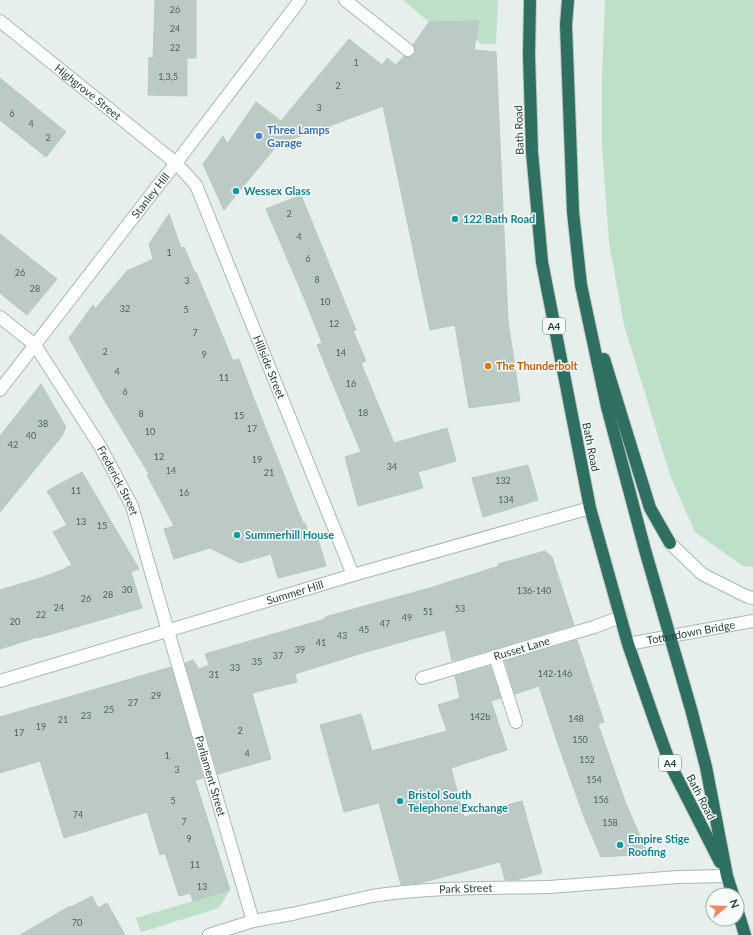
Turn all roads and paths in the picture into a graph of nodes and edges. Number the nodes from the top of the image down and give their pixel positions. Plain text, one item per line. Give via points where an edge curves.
1 (300, 0) edge
2 (345, 0) edge
3 (530, 0) edge
4 (568, 0) edge
5 (0, 21) edge
6 (408, 50) dead end
7 (176, 163) junction
8 (581, 285) junction
9 (0, 317) edge
10 (35, 345) junction
11 (0, 390) edge
12 (590, 508) junction
13 (670, 543) joint
14 (353, 575) junction
15 (753, 598) edge
16 (621, 617) junction
17 (753, 621) edge
18 (168, 631) junction
19 (671, 636) junction
20 (628, 644) junction
21 (495, 656) junction
22 (422, 678) dead end
23 (0, 681) edge
24 (516, 722) dead end
25 (727, 876) junction
26 (730, 887) edge
27 (253, 921) junction
28 (238, 930) edge
29 (209, 935) edge

1 - 7 street, Stanley Hill
2 - 6 street
3 - 12 highway, Bath Road / A4 via 532,152 542,262
4 - 8 highway, Bath Road / A4 via 566,25 573,212
5 - 7 street, Highgrove Street
7 - 10 street, Stanley Hill
7 - 14 street, Hillside Street via 196,185
8 - 13 highway, Bath Road / A4 via 650,508
8 - 19 highway, Bath Road / A4 via 607,407
9 - 10 street, Frederick Street
10 - 11 street, Stanley Hill
10 - 18 street, Frederick Street via 100,446 132,506
12 - 14 street, Summer Hill
12 - 16 highway, Bath Road / A4
13 - 15 street via 702,574
14 - 18 street, Summer Hill
16 - 20 highway, Bath Road / A4
16 - 21 street, Russet Lane
17 - 19 street, Totterdown Bridge
18 - 23 street, Summer Hill
18 - 27 street, Parliament Street
19 - 20 street, Totterdown Bridge
19 - 25 highway, Bath Road / A4 via 706,766
20 - 25 highway, Bath Road / A4 via 671,766
21 - 22 street, Russet Lane
21 - 24 street
25 - 26 highway, Bath Road / A4
25 - 27 street, Park Street via 678,877 549,887 439,888 372,896
27 - 28 street, Park Street
28 - 29 street, Park Street

